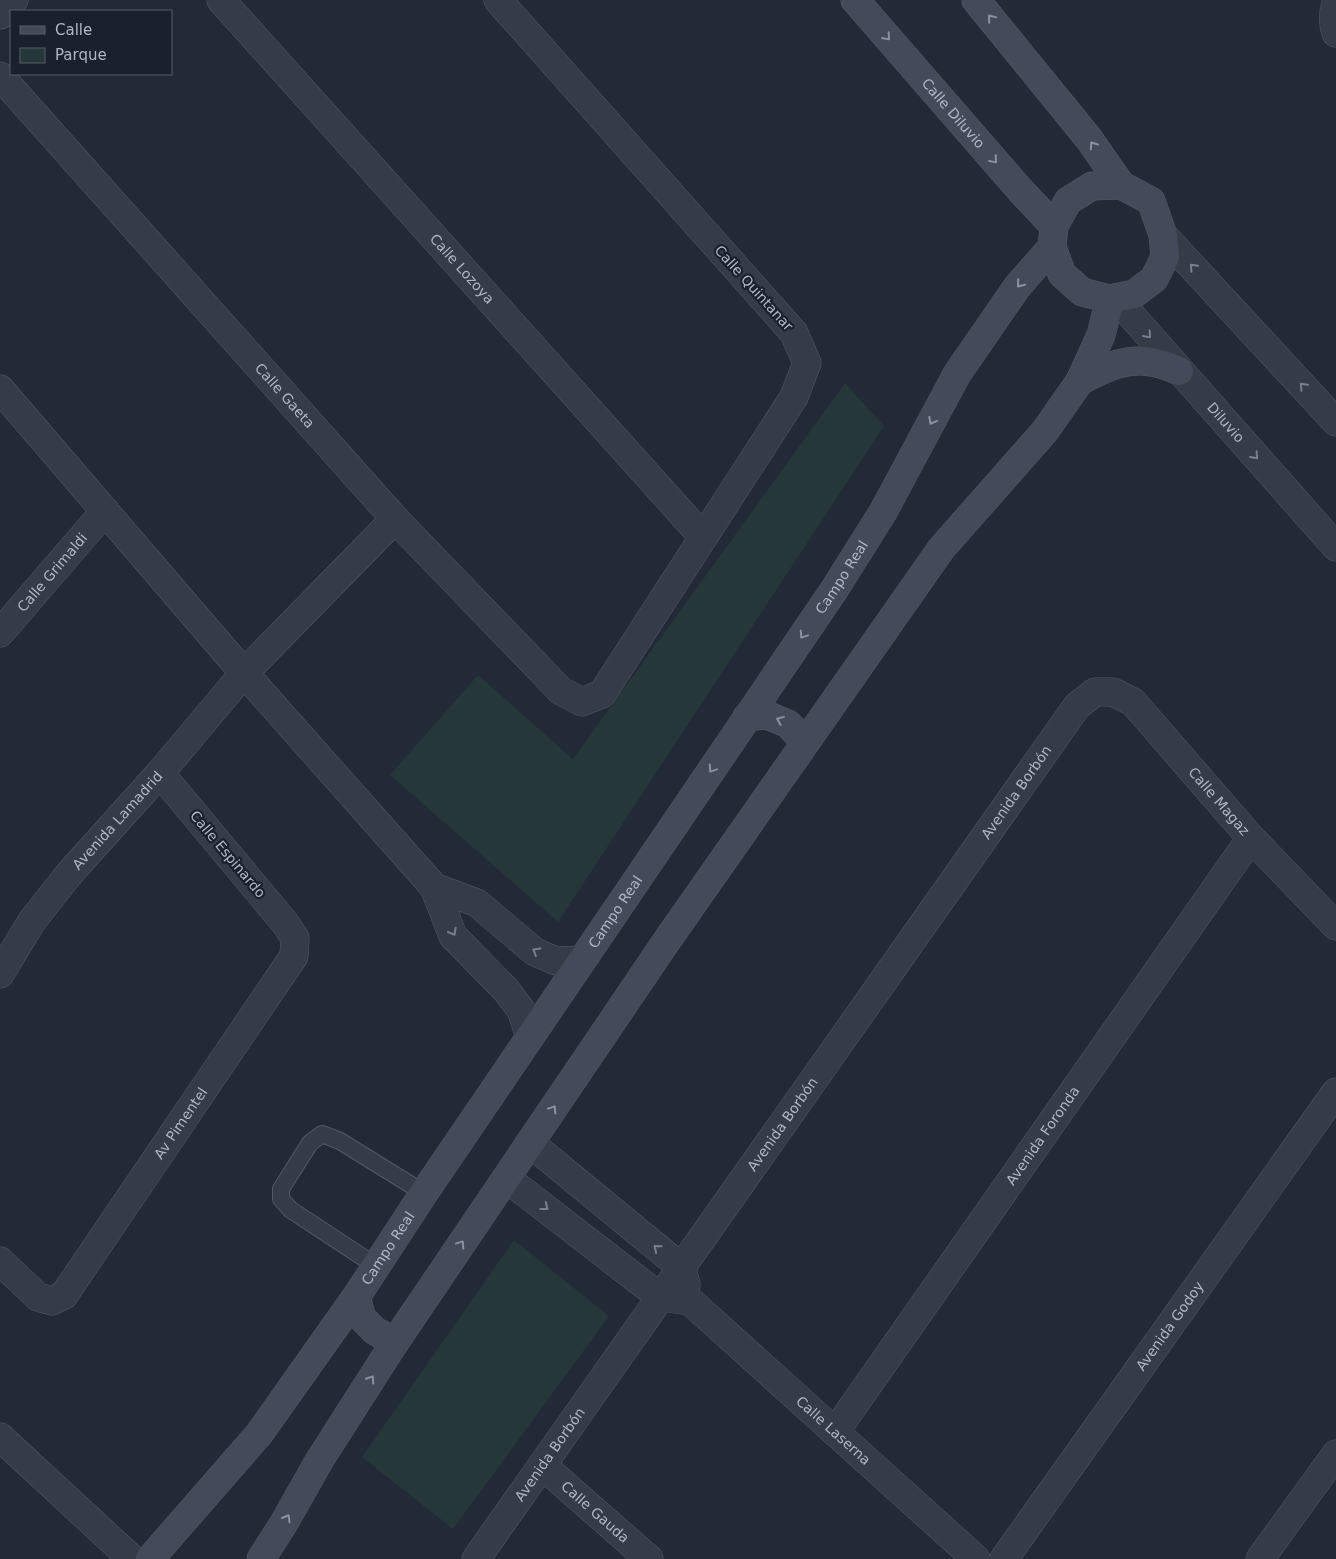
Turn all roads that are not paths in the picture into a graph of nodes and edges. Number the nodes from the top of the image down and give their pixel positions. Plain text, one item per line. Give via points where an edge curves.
1 (14, 0) edge
2 (221, 0) edge
3 (498, 0) edge
4 (855, 0) edge
5 (976, 0) edge
6 (1336, 3) edge
7 (0, 15) edge
8 (1336, 33) edge
9 (0, 76) edge
10 (1121, 185) junction
11 (1163, 235) junction
12 (1053, 237) junction
13 (1113, 299) junction
14 (1179, 371) junction
15 (1080, 381) junction
16 (0, 389) edge
17 (1336, 422) edge
18 (105, 511) junction
19 (395, 519) junction
20 (703, 537) junction
21 (1336, 547) edge
22 (0, 633) edge
23 (244, 673) junction
24 (1095, 692) joint
25 (582, 702) joint
26 (747, 717) junction
27 (805, 742) junction
28 (160, 772) junction
29 (1251, 838) junction
30 (434, 887) junction
31 (1336, 926) edge
32 (295, 938) joint
33 (582, 960) junction
34 (0, 974) edge
35 (530, 1037) junction
36 (1336, 1092) edge
37 (530, 1143) junction
38 (506, 1178) junction
39 (424, 1194) junction
40 (0, 1261) edge
41 (376, 1266) junction
42 (682, 1268) junction
43 (356, 1297) junction
44 (660, 1297) junction
45 (690, 1301) junction
46 (395, 1342) junction
47 (835, 1432) junction
48 (0, 1437) edge
49 (1336, 1454) edge
50 (542, 1465) junction
51 (132, 1559) edge
52 (150, 1559) edge
53 (261, 1559) edge
54 (476, 1559) edge
55 (649, 1559) edge
56 (976, 1559) edge
57 (1004, 1559) edge
58 (1260, 1559) edge

1 - 7 street
2 - 20 street, Calle Lozoya
3 - 20 street, Calle Quintanar via 794,333 806,363 794,397
4 -> 12 street, Calle Diluvio via 1021,191
10 -> 5 street via 1089,139
6 - 8 street via 1333,14
9 - 19 street, Calle Gaeta
10 - 11 street via 1151,201
10 - 12 street via 1092,186 1068,201
11 - 13 street via 1165,256 1154,279 1134,294
17 -> 11 street
12 - 13 street via 1062,274 1082,292
12 -> 26 street, Campo Real via 957,374 883,512
13 -> 14 street, Diluvio
13 - 15 street
14 - 15 street via 1156,363 1118,363
14 -> 21 street, Diluvio
15 - 27 street via 1045,431 941,550
16 - 18 street
18 - 22 street, Calle Grimaldi
18 - 23 street
19 - 23 street, Avenida Lamadrid
19 - 25 street, Calle Gaeta via 562,691
20 - 25 street, Calle Quintanar via 602,694
23 - 28 street, Avenida Lamadrid
23 - 30 street
24 - 29 street, Calle Magaz via 1113,692 1133,702
24 - 42 street, Avenida Borbón via 1077,706
27 -> 26 street via 788,724 767,716
26 -> 33 street, Campo Real
37 -> 27 street
28 - 32 street, Calle Espinardo
28 - 34 street, Avenida Lamadrid via 69,874 32,921
29 - 31 street, Calle Magaz
29 - 47 street, Avenida Foronda
33 -> 30 street via 556,961 535,952 477,903
30 -> 35 street via 453,936 506,990 521,1010
32 - 40 street, Av Pimentel via 294,956 64,1295 52,1301 38,1297
33 - 35 street, Campo Real
35 - 39 street, Campo Real
36 - 57 street, Avenida Godoy
37 - 38 street
42 -> 37 street
38 -> 44 street
46 -> 38 street
39 - 41 street, Campo Real
39 - 41 lane via 340,1141 322,1134 310,1143 281,1189 282,1199 291,1210
41 - 43 street, Campo Real
42 - 44 street, Avenida Borbón
42 - 45 street
43 - 46 street via 362,1318 375,1331
43 - 52 street, Campo Real via 259,1434
44 - 45 street
44 - 50 street, Avenida Borbón
45 - 47 street, Calle Laserna
53 -> 46 street
47 - 56 street, Calle Laserna
48 - 51 street
49 - 58 street
50 - 54 street, Avenida Borbón
50 - 55 street, Calle Gauda

